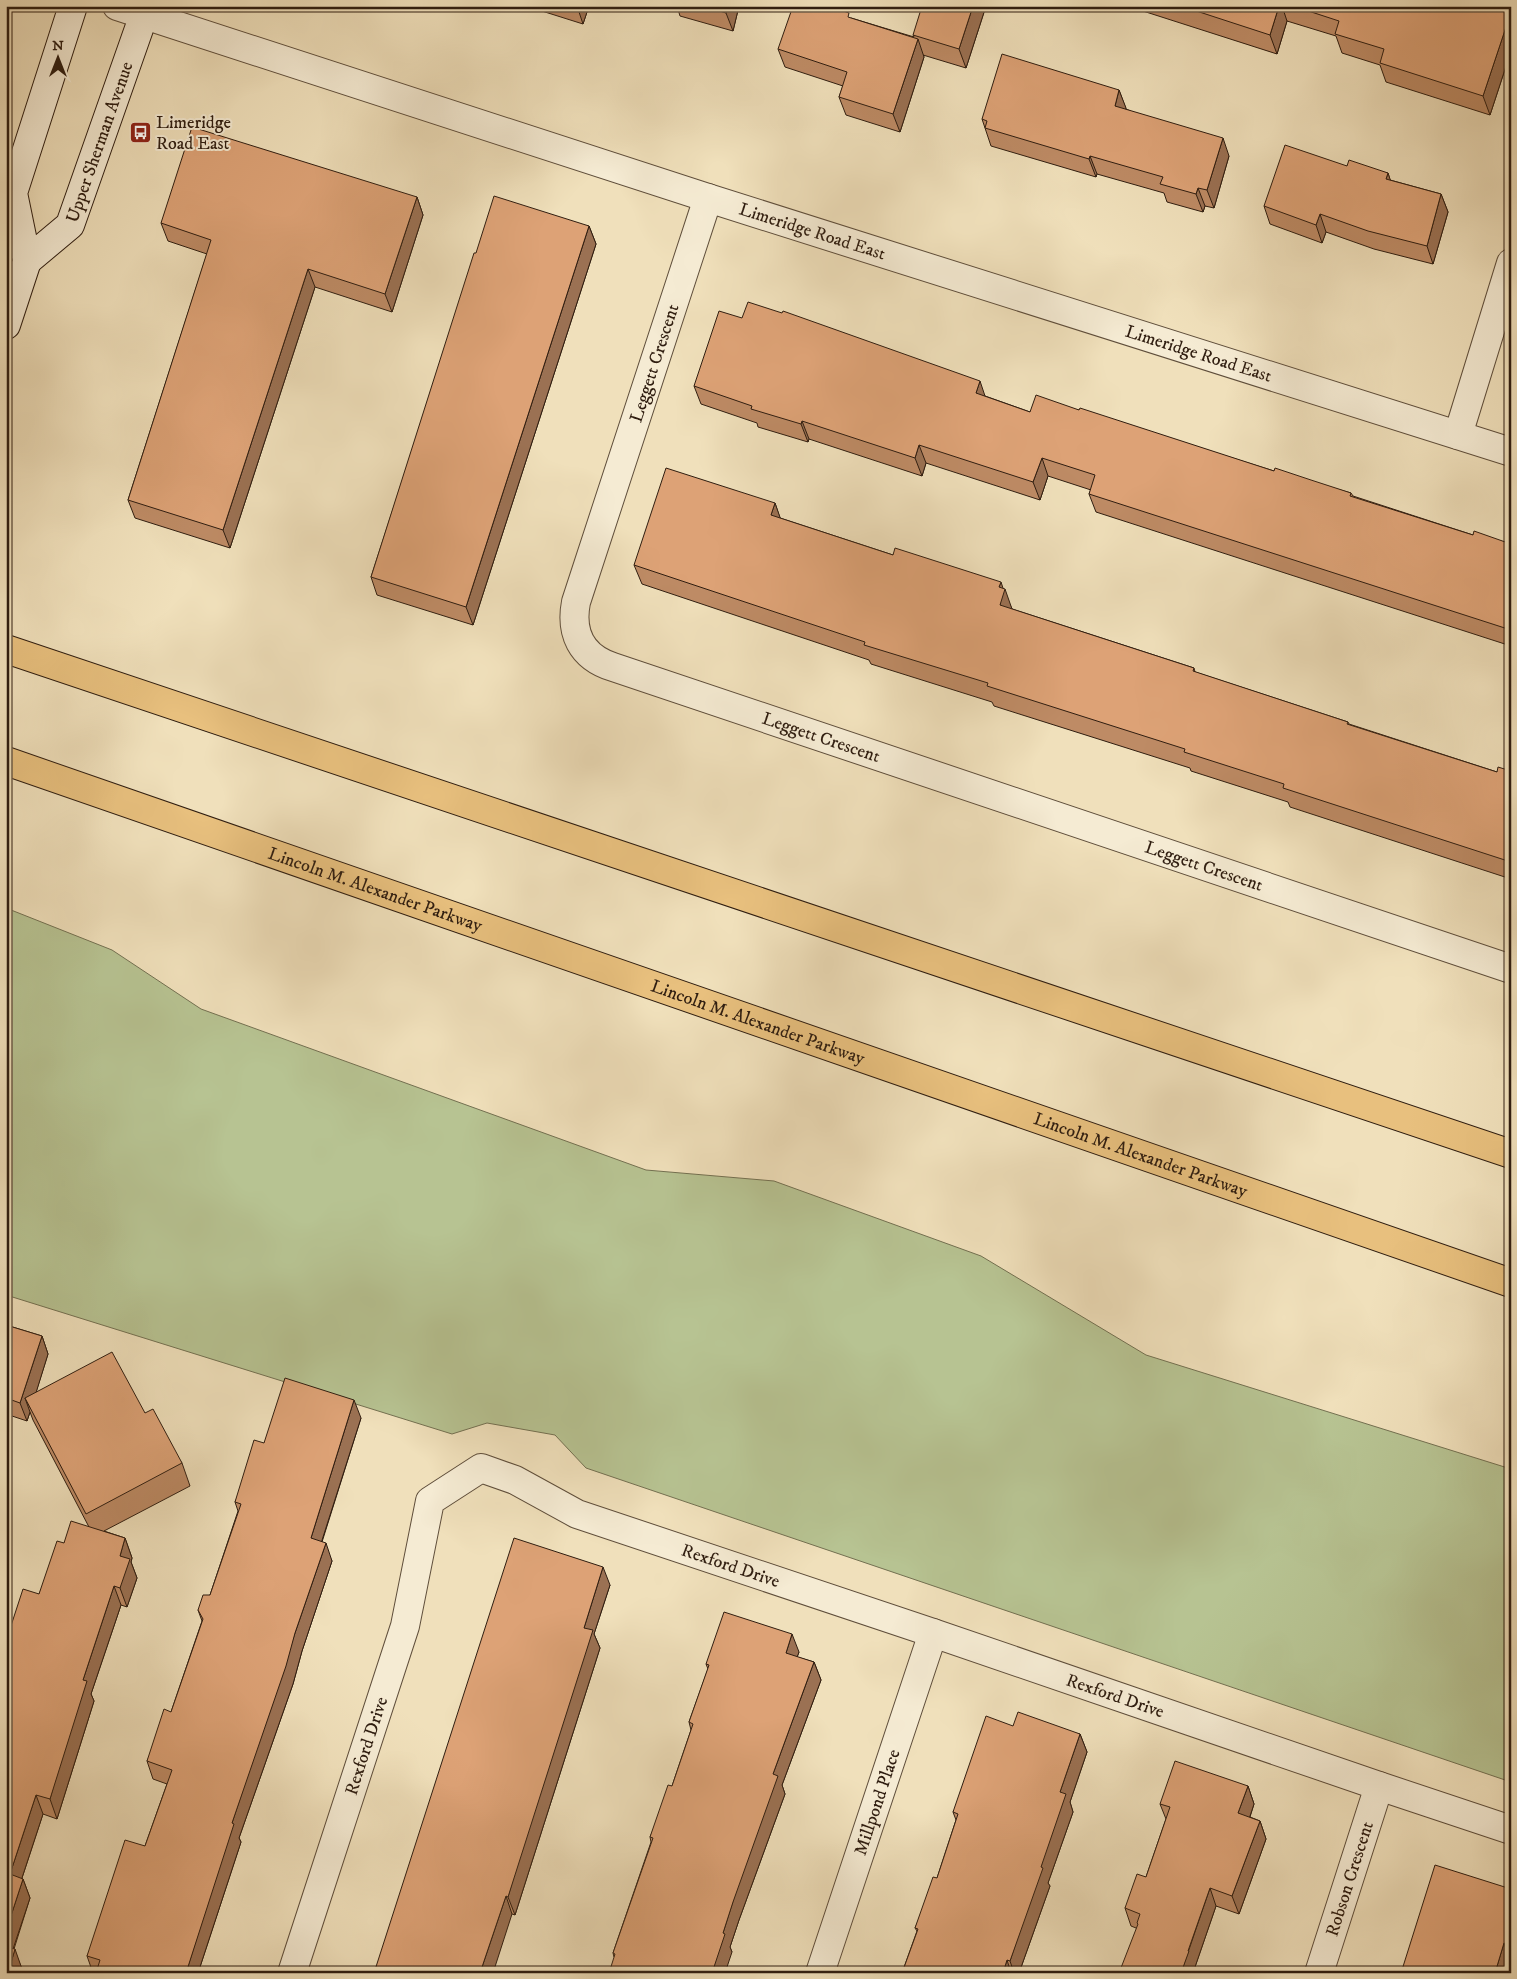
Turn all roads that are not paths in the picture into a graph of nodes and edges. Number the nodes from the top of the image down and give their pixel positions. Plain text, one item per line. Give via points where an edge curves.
1 (73, 6) edge
2 (117, 6) edge
3 (145, 11) edge
4 (708, 198) junction
5 (27, 261) junction
6 (1511, 263) edge
7 (6, 325) edge
8 (1458, 435) junction
9 (1511, 452) edge
10 (6, 649) edge
11 (6, 761) edge
12 (1511, 969) edge
13 (1511, 1154) edge
14 (1511, 1283) edge
15 (933, 1633) junction
16 (1379, 1786) junction
17 (1511, 1830) edge
18 (292, 1973) edge
19 (820, 1973) edge
20 (1319, 1973) edge

1 - 5 street via 13,193
2 - 3 street, Limeridge Road East
3 - 4 street, Limeridge Road East
3 - 5 street, Upper Sherman Avenue via 70,226
4 - 8 street, Limeridge Road East
4 - 12 street, Leggett Crescent via 576,602 574,627 580,643 591,655 605,665
5 - 7 street
6 - 8 street
8 - 9 street, Limeridge Road East
10 - 13 highway
11 - 14 highway, Lincoln M. Alexander Parkway
15 - 16 street, Rexford Drive
15 - 18 street, Rexford Drive via 577,1514 515,1480 481,1468 430,1501 405,1626
15 - 19 street, Millpond Place
16 - 17 street, Rexford Drive
16 - 20 street, Robson Crescent

